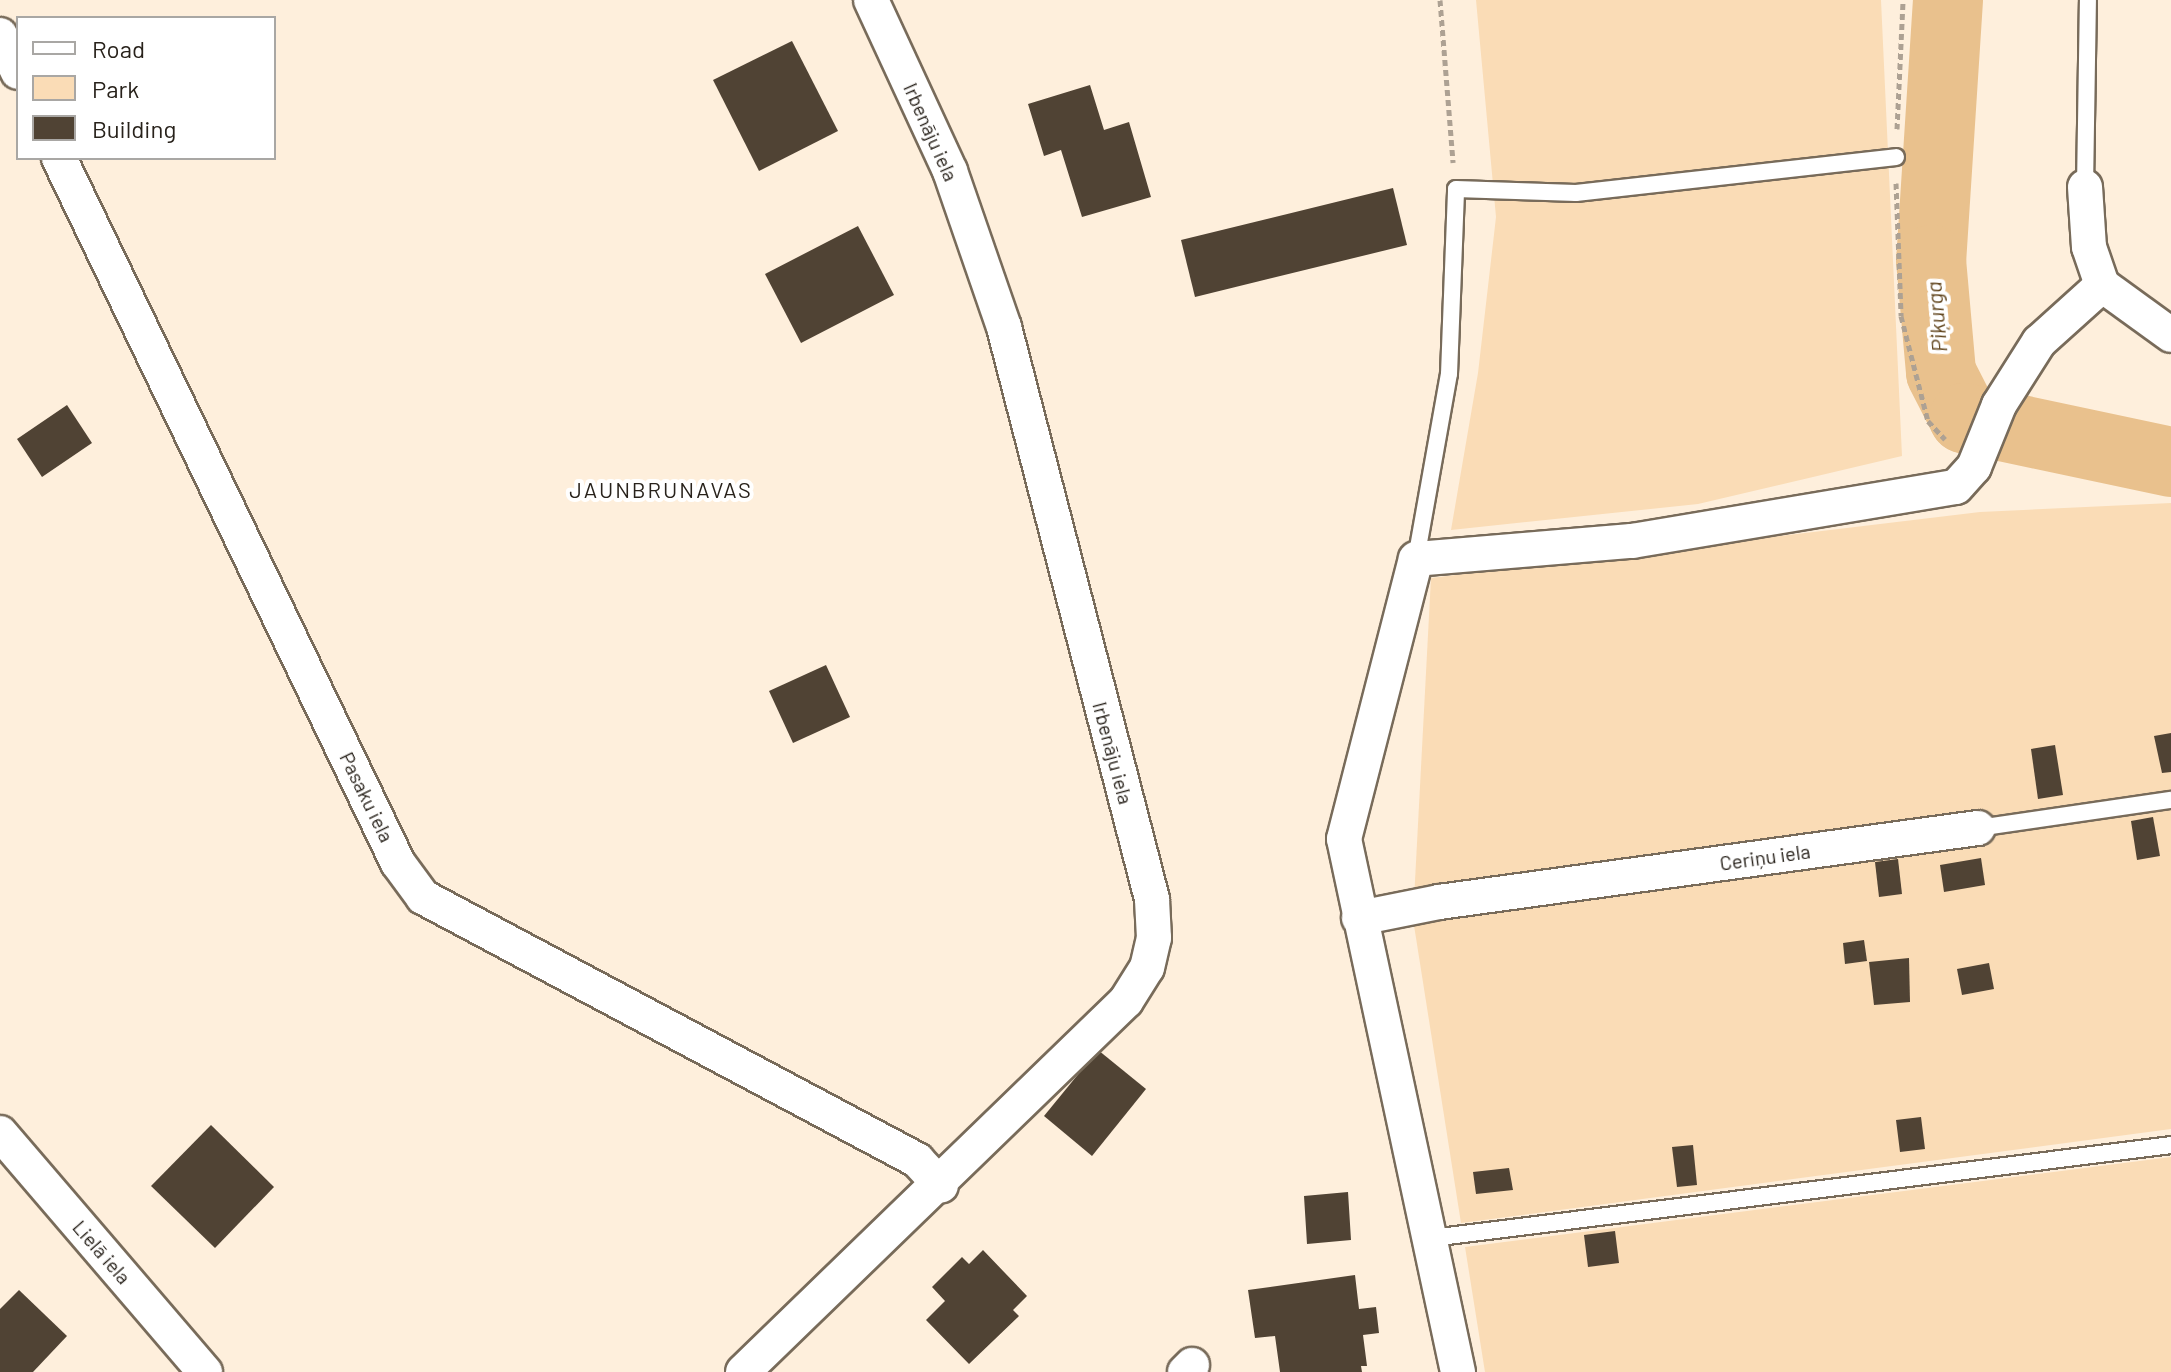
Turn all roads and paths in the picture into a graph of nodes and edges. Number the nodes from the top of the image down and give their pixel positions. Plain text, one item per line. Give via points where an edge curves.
1 (871, 0) edge
2 (1440, 0) edge
3 (1903, 0) edge
4 (2088, 0) edge
5 (0, 35) edge
6 (16, 68) edge
7 (1896, 157) junction
8 (60, 160) edge
9 (2085, 187) joint
10 (1456, 189) junction
11 (2102, 285) junction
12 (2171, 335) edge
13 (1980, 454) junction
14 (1416, 559) junction
15 (2171, 800) edge
16 (1978, 828) joint
17 (1359, 918) junction
18 (0, 1133) edge
19 (2171, 1145) edge
20 (941, 1186) junction
21 (1432, 1238) junction
22 (205, 1372) edge
23 (743, 1372) edge
24 (1458, 1372) edge

1 - 20 street, Irbenāju iela via 950,171 1004,327 1152,899 1154,938 1147,968 1126,1001
2 - 10 path
3 - 7 path
4 - 9 lane
5 - 6 street
7 - 10 lane via 1576,193
7 - 13 path via 1901,316 1928,421
8 - 20 street, Pasaku iela via 398,863 423,897 917,1160
9 - 11 street via 2089,247
10 - 14 lane via 1449,374
11 - 12 street
11 - 13 street via 2039,342 1999,405
13 - 14 street via 1956,487 1632,541
14 - 17 street via 1344,839
15 - 16 lane, Ceriņu iela
16 - 17 street, Ceriņu iela via 1439,902
17 - 21 street
18 - 22 street, Lielā iela
19 - 21 lane
20 - 23 street, Irbenāju iela
21 - 24 street

